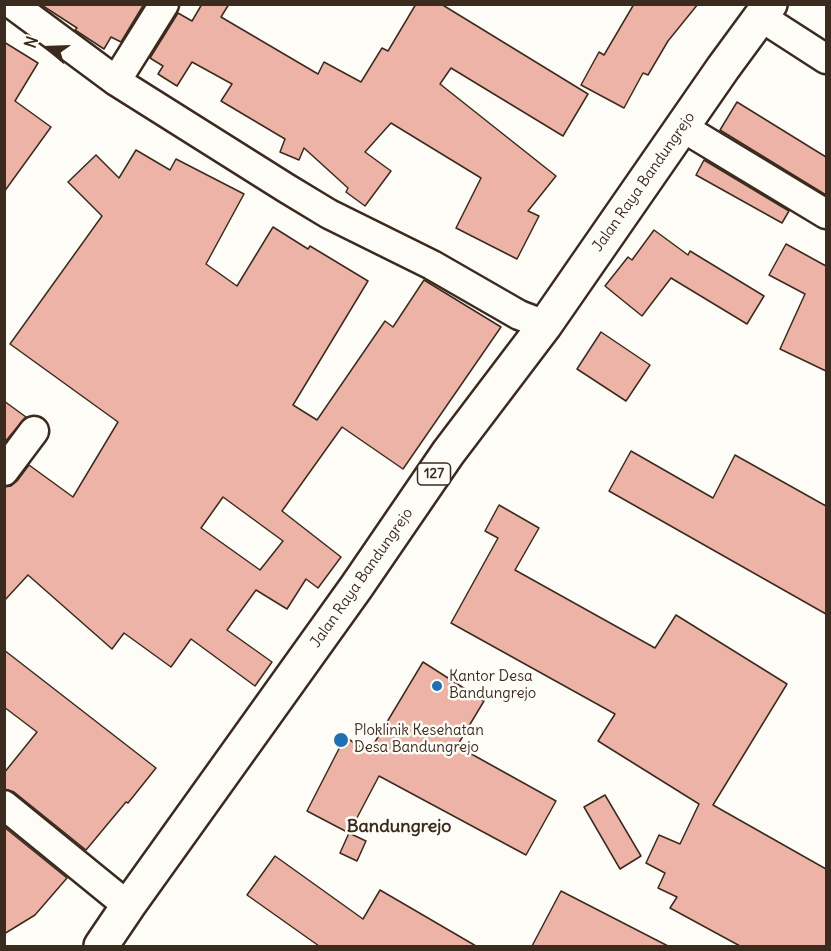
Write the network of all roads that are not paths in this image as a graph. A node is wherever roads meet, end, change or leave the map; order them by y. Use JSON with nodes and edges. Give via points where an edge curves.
{"nodes":[{"id":1,"x":12,"y":4,"type":"edge"},
{"id":2,"x":164,"y":4,"type":"edge"},
{"id":3,"x":765,"y":11,"type":"edge"},
{"id":4,"x":826,"y":59,"type":"edge"},
{"id":5,"x":116,"y":81,"type":"junction"},
{"id":6,"x":682,"y":127,"type":"junction"},
{"id":7,"x":826,"y":214,"type":"edge"},
{"id":8,"x":545,"y":325,"type":"junction"},
{"id":9,"x":34,"y":431,"type":"dead end"},
{"id":10,"x":4,"y":471,"type":"edge"},
{"id":11,"x":4,"y":805,"type":"edge"},
{"id":12,"x":128,"y":906,"type":"junction"},
{"id":13,"x":101,"y":946,"type":"edge"}],
"edges":[{"from":1,"to":5,"type":"street"},
{"from":2,"to":5,"type":"street"},
{"from":3,"to":4,"type":"street"},
{"from":3,"to":6,"type":"main road","name":"Jalan Raya Bandungrejo","number":"127"},
{"from":5,"to":8,"type":"street","via":[[329,214]]},
{"from":6,"to":7,"type":"street"},
{"from":6,"to":8,"type":"main road","name":"Jalan Raya Bandungrejo","number":"127"},
{"from":8,"to":12,"type":"main road","name":"Jalan Raya Bandungrejo","number":"127","via":[[448,453]]},
{"from":9,"to":10,"type":"street"},
{"from":11,"to":12,"type":"street"},
{"from":12,"to":13,"type":"main road","name":"Jalan Raya Bandungrejo","number":"127"}]}
